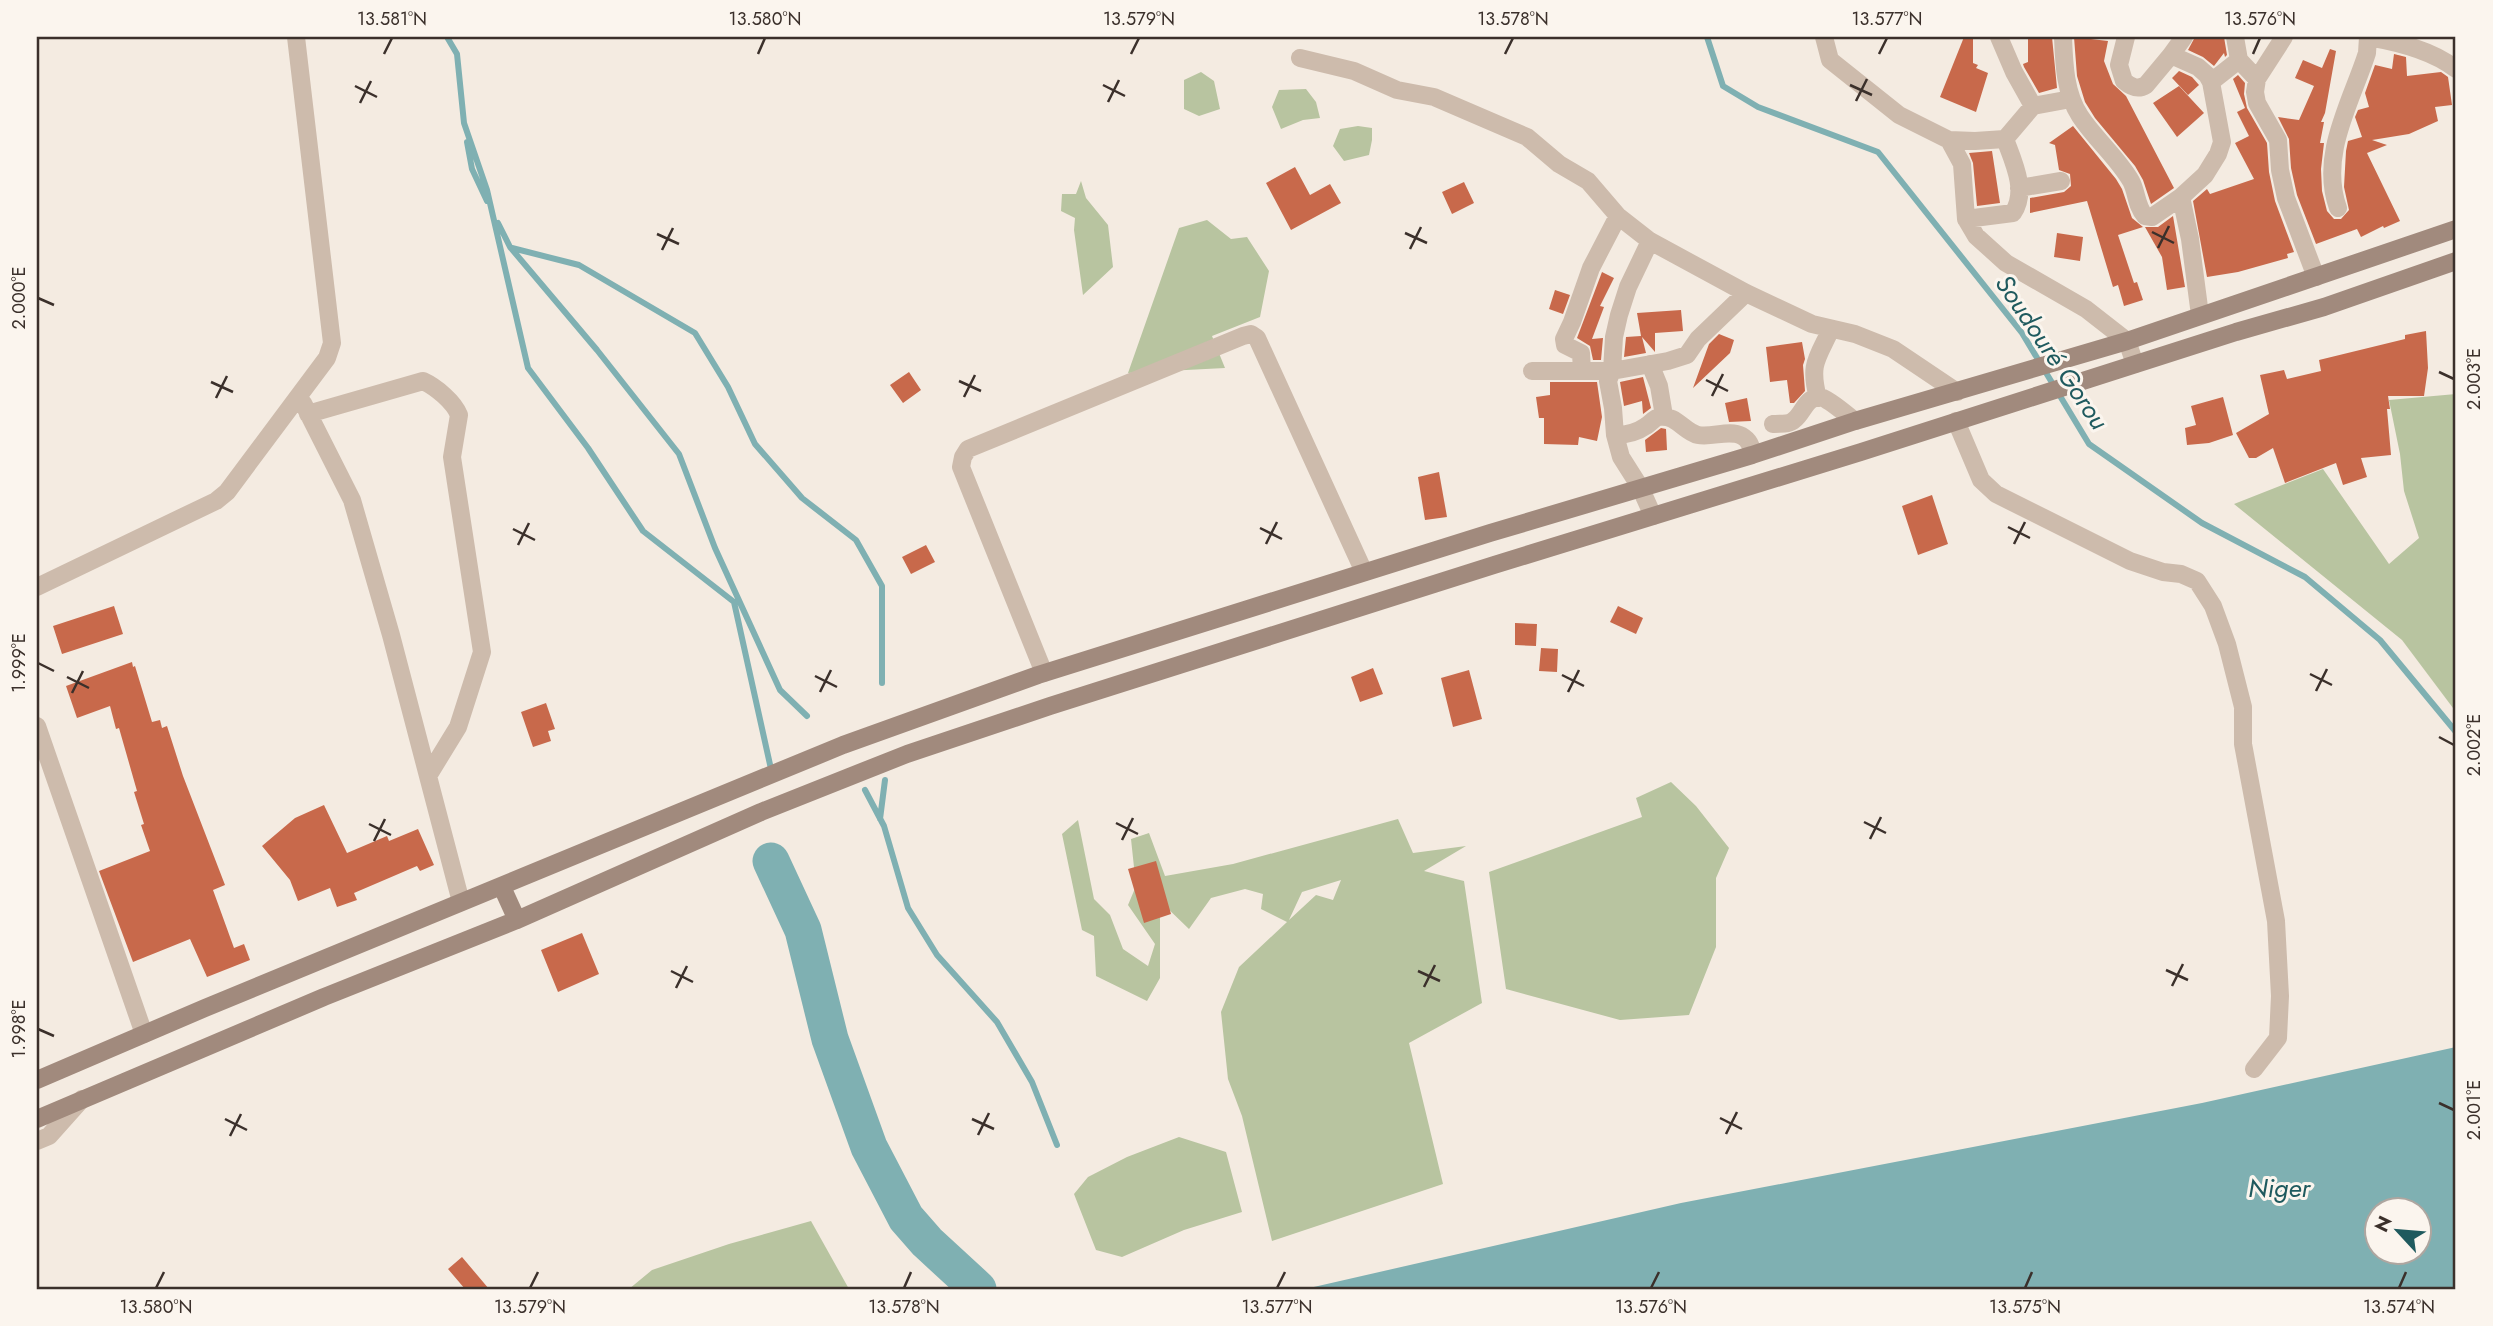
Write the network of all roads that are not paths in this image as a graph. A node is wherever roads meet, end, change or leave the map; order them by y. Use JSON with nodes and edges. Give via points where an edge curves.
{"nodes":[{"id":1,"x":296,"y":37,"type":"edge"},
{"id":2,"x":1824,"y":37,"type":"edge"},
{"id":3,"x":1999,"y":37,"type":"edge"},
{"id":4,"x":2063,"y":37,"type":"edge"},
{"id":5,"x":2126,"y":37,"type":"edge"},
{"id":6,"x":2184,"y":37,"type":"edge"},
{"id":7,"x":2235,"y":37,"type":"edge"},
{"id":8,"x":2284,"y":37,"type":"edge"},
{"id":9,"x":2368,"y":37,"type":"edge"},
{"id":10,"x":2171,"y":55,"type":"junction"},
{"id":11,"x":1300,"y":58,"type":"dead end"},
{"id":12,"x":2239,"y":60,"type":"junction"},
{"id":13,"x":2456,"y":69,"type":"edge"},
{"id":14,"x":2257,"y":79,"type":"junction"},
{"id":15,"x":2211,"y":82,"type":"junction"},
{"id":16,"x":2071,"y":99,"type":"junction"},
{"id":17,"x":2033,"y":106,"type":"junction"},
{"id":18,"x":2005,"y":139,"type":"junction"},
{"id":19,"x":1949,"y":140,"type":"junction"},
{"id":20,"x":2061,"y":181,"type":"dead end"},
{"id":21,"x":2019,"y":188,"type":"junction"},
{"id":22,"x":2181,"y":198,"type":"junction"},
{"id":23,"x":2338,"y":208,"type":"dead end"},
{"id":24,"x":1618,"y":216,"type":"junction"},
{"id":25,"x":1966,"y":219,"type":"junction"},
{"id":26,"x":2456,"y":229,"type":"edge"},
{"id":27,"x":1650,"y":241,"type":"junction"},
{"id":28,"x":2455,"y":267,"type":"edge"},
{"id":29,"x":2316,"y":277,"type":"junction"},
{"id":30,"x":1746,"y":293,"type":"junction"},
{"id":31,"x":2200,"y":315,"type":"junction"},
{"id":32,"x":1831,"y":329,"type":"junction"},
{"id":33,"x":2127,"y":341,"type":"junction"},
{"id":34,"x":1650,"y":364,"type":"junction"},
{"id":35,"x":2135,"y":364,"type":"junction"},
{"id":36,"x":1532,"y":371,"type":"dead end"},
{"id":37,"x":1581,"y":371,"type":"junction"},
{"id":38,"x":1612,"y":371,"type":"junction"},
{"id":39,"x":1961,"y":391,"type":"junction"},
{"id":40,"x":299,"y":395,"type":"junction"},
{"id":41,"x":1818,"y":398,"type":"junction"},
{"id":42,"x":308,"y":414,"type":"junction"},
{"id":43,"x":1664,"y":416,"type":"junction"},
{"id":44,"x":1855,"y":421,"type":"junction"},
{"id":45,"x":1956,"y":421,"type":"junction"},
{"id":46,"x":1773,"y":424,"type":"dead end"},
{"id":47,"x":1615,"y":435,"type":"junction"},
{"id":48,"x":1752,"y":455,"type":"junction"},
{"id":49,"x":1640,"y":487,"type":"junction"},
{"id":50,"x":1653,"y":516,"type":"junction"},
{"id":51,"x":1364,"y":572,"type":"junction"},
{"id":52,"x":37,"y":587,"type":"edge"},
{"id":53,"x":1213,"y":620,"type":"junction"},
{"id":54,"x":1222,"y":652,"type":"junction"},
{"id":55,"x":1041,"y":674,"type":"junction"},
{"id":56,"x":1050,"y":706,"type":"junction"},
{"id":57,"x":37,"y":726,"type":"edge"},
{"id":58,"x":428,"y":776,"type":"junction"},
{"id":59,"x":502,"y":887,"type":"junction"},
{"id":60,"x":461,"y":902,"type":"junction"},
{"id":61,"x":517,"y":920,"type":"junction"},
{"id":62,"x":144,"y":1034,"type":"junction"},
{"id":63,"x":2254,"y":1069,"type":"dead end"},
{"id":64,"x":37,"y":1080,"type":"edge"},
{"id":65,"x":82,"y":1099,"type":"junction"},
{"id":66,"x":37,"y":1119,"type":"edge"},
{"id":67,"x":37,"y":1141,"type":"edge"}],
"edges":[{"from":1,"to":40,"type":"street","via":[[332,343],[327,358]]},
{"from":2,"to":19,"type":"street","via":[[1830,60],[1899,115]]},
{"from":3,"to":17,"type":"street"},
{"from":4,"to":16,"type":"street"},
{"from":5,"to":10,"type":"street","via":[[2119,70],[2134,88],[2146,85]]},
{"from":6,"to":10,"type":"street"},
{"from":7,"to":12,"type":"street"},
{"from":8,"to":14,"type":"street"},
{"from":9,"to":13,"type":"street","via":[[2417,49]]},
{"from":9,"to":23,"type":"street","via":[[2334,148],[2332,191]]},
{"from":10,"to":15,"type":"street","via":[[2198,67]]},
{"from":11,"to":24,"type":"street","via":[[1354,71],[1397,90],[1434,97],[1527,137],[1588,181]]},
{"from":12,"to":14,"type":"street"},
{"from":12,"to":15,"type":"street"},
{"from":14,"to":29,"type":"street","via":[[2258,103],[2278,140],[2286,198]]},
{"from":15,"to":22,"type":"street","via":[[2222,142],[2204,175]]},
{"from":16,"to":17,"type":"street"},
{"from":16,"to":22,"type":"street","via":[[2132,183],[2145,216],[2152,217]]},
{"from":17,"to":18,"type":"street"},
{"from":18,"to":19,"type":"street"},
{"from":18,"to":21,"type":"street","via":[[2019,175]]},
{"from":19,"to":25,"type":"street","via":[[1962,164]]},
{"from":20,"to":21,"type":"street"},
{"from":21,"to":25,"type":"street","via":[[2013,213]]},
{"from":22,"to":31,"type":"street"},
{"from":24,"to":27,"type":"street"},
{"from":24,"to":37,"type":"street","via":[[1591,268],[1564,339],[1565,345],[1581,352]]},
{"from":25,"to":33,"type":"street","via":[[1976,236],[2006,263],[2086,309]]},
{"from":26,"to":29,"type":"main road"},
{"from":27,"to":30,"type":"street"},
{"from":27,"to":38,"type":"street","via":[[1619,315]]},
{"from":28,"to":35,"type":"main road"},
{"from":29,"to":31,"type":"main road"},
{"from":30,"to":32,"type":"street"},
{"from":30,"to":34,"type":"street","via":[[1687,355]]},
{"from":31,"to":33,"type":"main road"},
{"from":32,"to":39,"type":"street","via":[[1893,349]]},
{"from":32,"to":41,"type":"street","via":[[1812,377]]},
{"from":33,"to":35,"type":"street"},
{"from":33,"to":39,"type":"main road"},
{"from":34,"to":38,"type":"street"},
{"from":34,"to":43,"type":"street"},
{"from":35,"to":45,"type":"main road"},
{"from":36,"to":37,"type":"street"},
{"from":37,"to":38,"type":"street"},
{"from":38,"to":47,"type":"street","via":[[1608,381]]},
{"from":39,"to":44,"type":"main road"},
{"from":40,"to":42,"type":"street"},
{"from":40,"to":52,"type":"street","via":[[228,492],[216,501]]},
{"from":41,"to":44,"type":"street"},
{"from":41,"to":46,"type":"street","via":[[1805,404],[1791,423]]},
{"from":42,"to":58,"type":"street","via":[[352,500]]},
{"from":42,"to":58,"type":"street","via":[[422,382],[457,408],[452,457],[482,652],[458,727]]},
{"from":43,"to":47,"type":"street","via":[[1636,432]]},
{"from":43,"to":48,"type":"street","via":[[1698,435],[1742,436]]},
{"from":44,"to":48,"type":"main road"},
{"from":45,"to":50,"type":"main road"},
{"from":45,"to":63,"type":"street","via":[[1981,480],[1996,494],[2130,561],[2197,581],[2213,606],[2243,708],[2248,777],[2276,921],[2278,1038]]},
{"from":47,"to":49,"type":"street","via":[[1621,457]]},
{"from":48,"to":49,"type":"main road"},
{"from":49,"to":50,"type":"street"},
{"from":49,"to":51,"type":"main road"},
{"from":50,"to":54,"type":"main road"},
{"from":51,"to":53,"type":"main road"},
{"from":51,"to":55,"type":"street","via":[[1257,338],[1243,336],[968,449],[962,457],[961,467]]},
{"from":53,"to":54,"type":"main road"},
{"from":53,"to":55,"type":"main road"},
{"from":54,"to":56,"type":"main road"},
{"from":55,"to":56,"type":"main road"},
{"from":55,"to":59,"type":"main road","via":[[843,746]]},
{"from":56,"to":61,"type":"main road","via":[[907,754],[761,812]]},
{"from":57,"to":62,"type":"street"},
{"from":58,"to":60,"type":"street"},
{"from":59,"to":60,"type":"main road"},
{"from":59,"to":61,"type":"main road"},
{"from":60,"to":62,"type":"main road"},
{"from":61,"to":65,"type":"main road"},
{"from":62,"to":64,"type":"main road"},
{"from":65,"to":66,"type":"main road"},
{"from":65,"to":67,"type":"street","via":[[49,1136]]}]}
